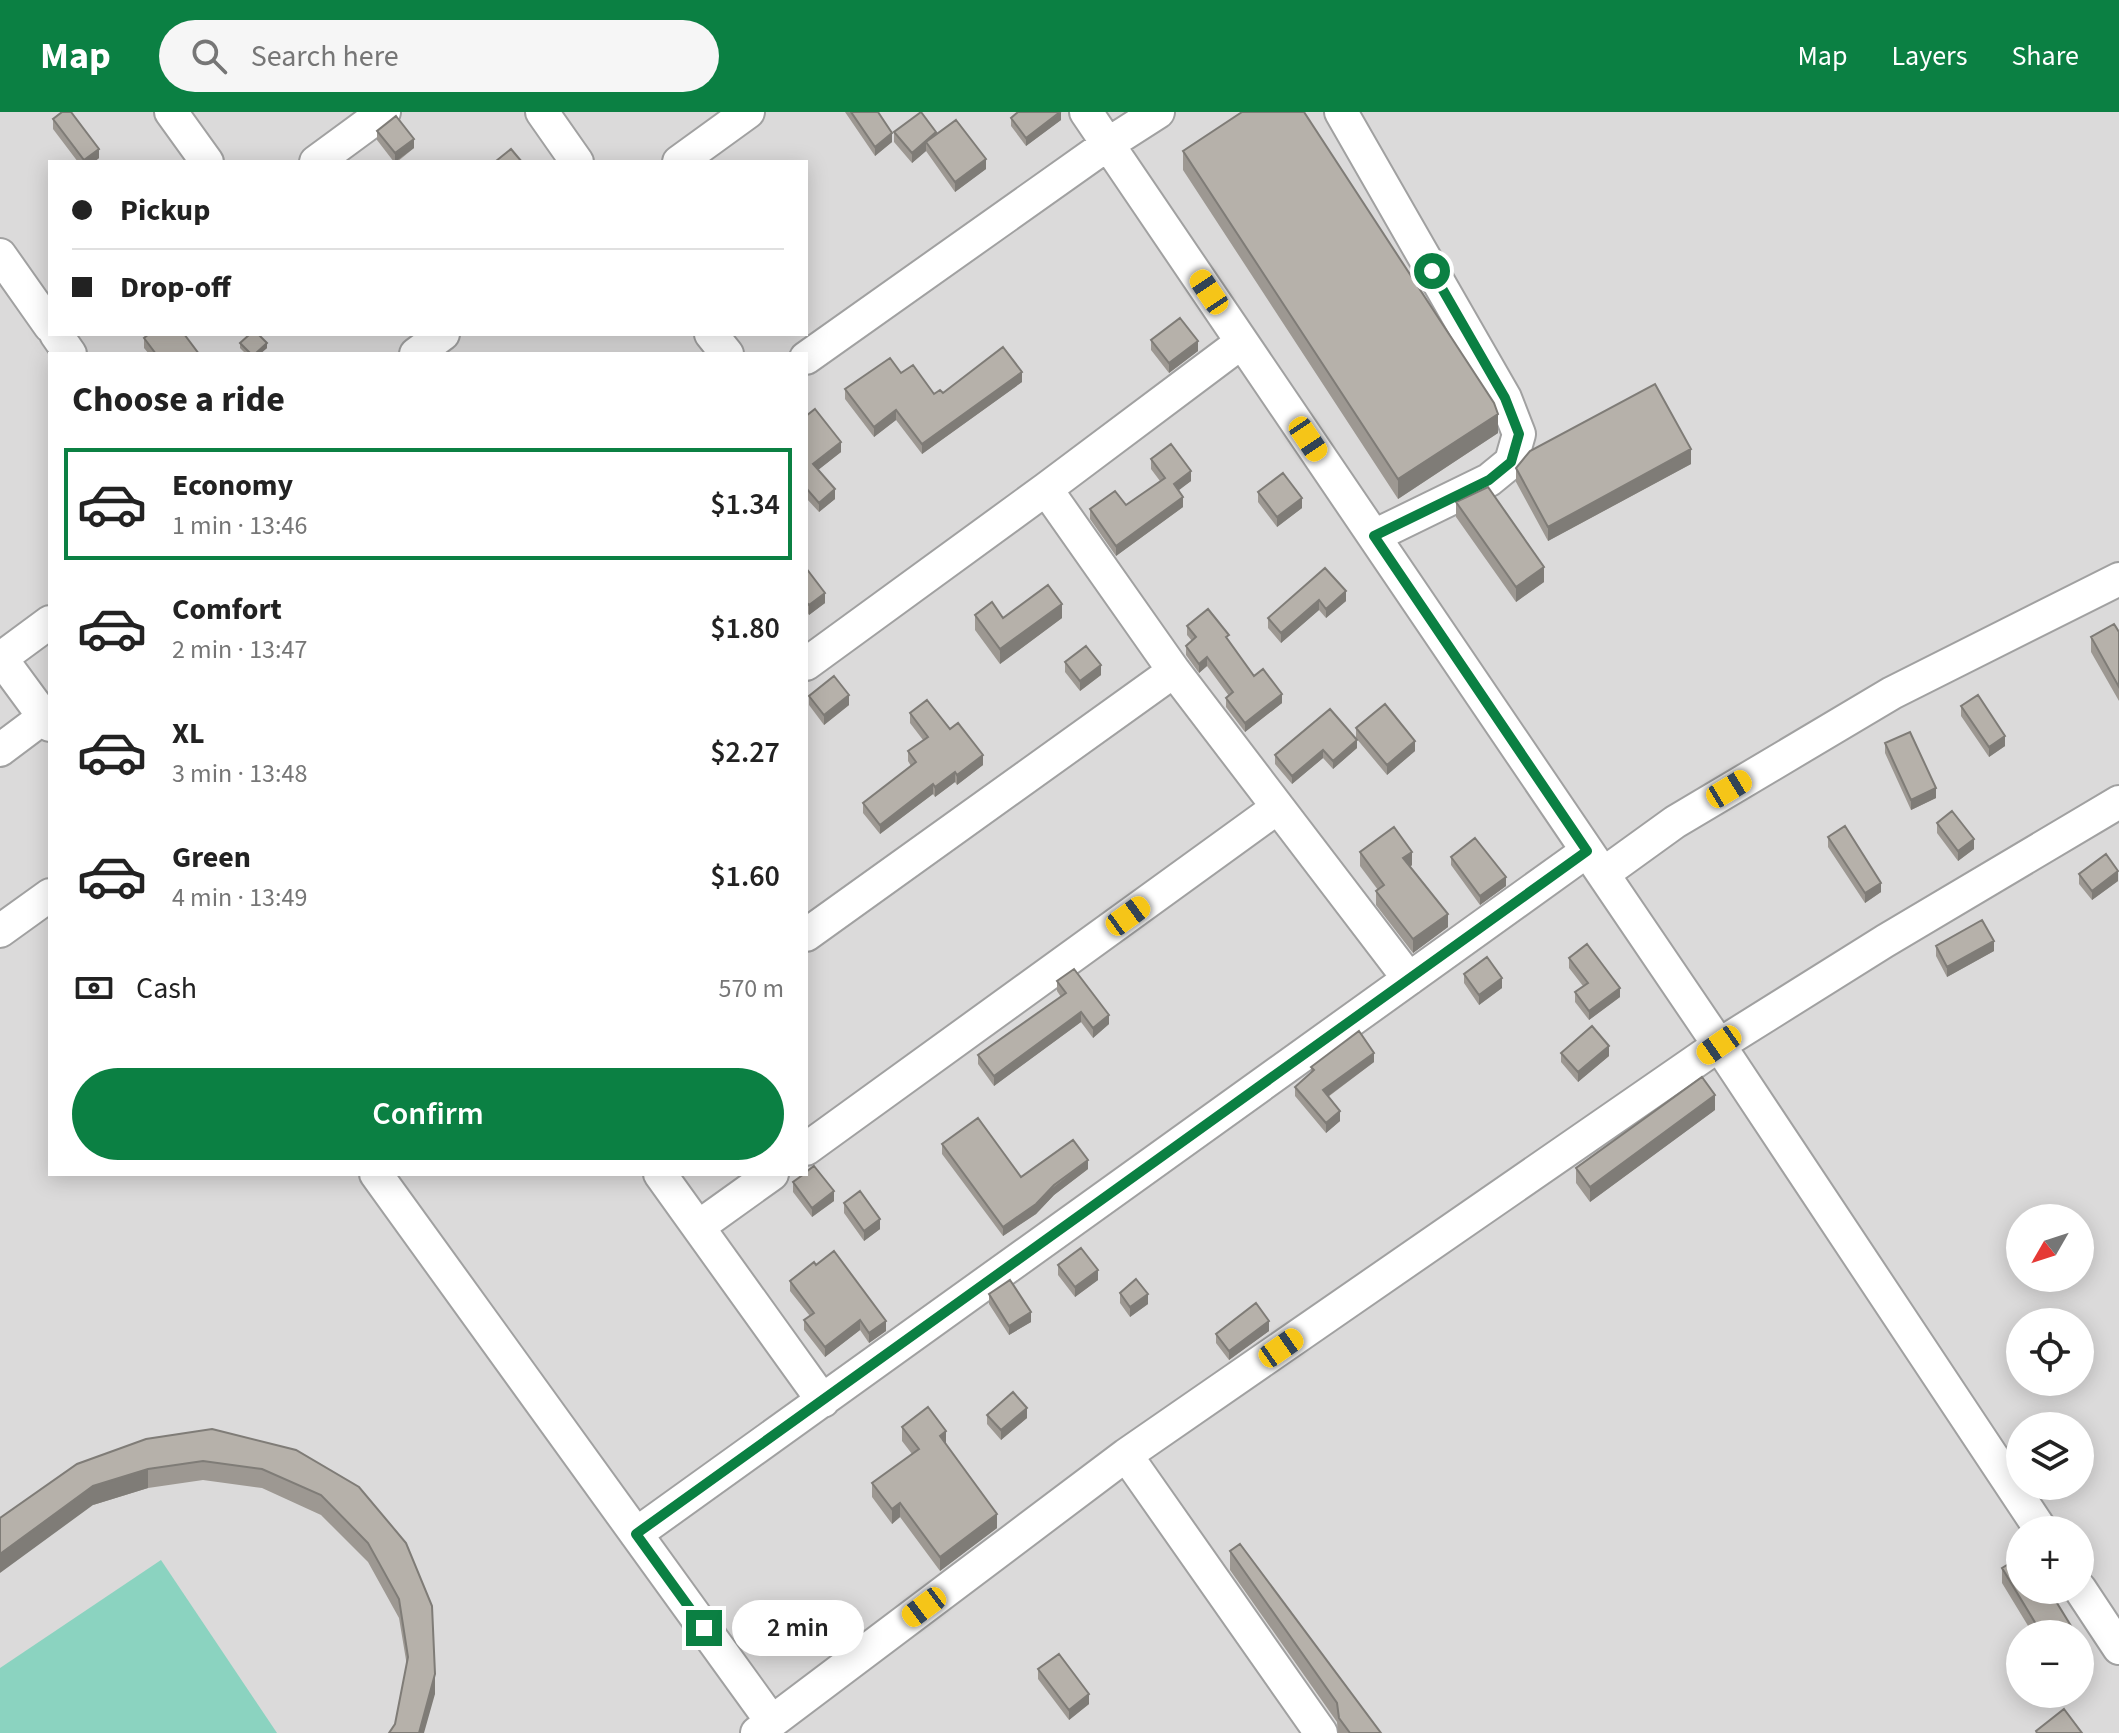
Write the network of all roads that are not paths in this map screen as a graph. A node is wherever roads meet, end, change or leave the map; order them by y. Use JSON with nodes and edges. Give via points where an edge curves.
{"nodes":[{"id":1,"x":171,"y":112,"type":"edge"},
{"id":2,"x":384,"y":112,"type":"edge"},
{"id":3,"x":542,"y":112,"type":"edge"},
{"id":4,"x":748,"y":112,"type":"edge"},
{"id":5,"x":1086,"y":112,"type":"edge"},
{"id":6,"x":1158,"y":112,"type":"edge"},
{"id":7,"x":1341,"y":112,"type":"edge"},
{"id":8,"x":1108,"y":144,"type":"junction"},
{"id":9,"x":206,"y":160,"type":"edge"},
{"id":10,"x":319,"y":160,"type":"edge"},
{"id":11,"x":576,"y":160,"type":"edge"},
{"id":12,"x":682,"y":160,"type":"edge"},
{"id":13,"x":0,"y":255,"type":"edge"},
{"id":14,"x":48,"y":318,"type":"edge"},
{"id":15,"x":440,"y":336,"type":"edge"},
{"id":16,"x":713,"y":336,"type":"edge"},
{"id":17,"x":1242,"y":342,"type":"junction"},
{"id":18,"x":419,"y":352,"type":"edge"},
{"id":19,"x":725,"y":352,"type":"edge"},
{"id":20,"x":808,"y":357,"type":"edge"},
{"id":21,"x":1046,"y":489,"type":"junction"},
{"id":22,"x":1374,"y":536,"type":"junction"},
{"id":23,"x":2119,"y":579,"type":"edge"},
{"id":24,"x":48,"y":623,"type":"edge"},
{"id":25,"x":0,"y":658,"type":"edge"},
{"id":26,"x":808,"y":663,"type":"edge"},
{"id":27,"x":1174,"y":671,"type":"junction"},
{"id":28,"x":47,"y":721,"type":"edge"},
{"id":29,"x":0,"y":750,"type":"edge"},
{"id":30,"x":2119,"y":802,"type":"edge"},
{"id":31,"x":1277,"y":808,"type":"junction"},
{"id":32,"x":1595,"y":862,"type":"junction"},
{"id":33,"x":48,"y":896,"type":"edge"},
{"id":34,"x":0,"y":931,"type":"edge"},
{"id":35,"x":808,"y":934,"type":"edge"},
{"id":36,"x":1409,"y":979,"type":"junction"},
{"id":37,"x":1719,"y":1045,"type":"junction"},
{"id":38,"x":808,"y":1148,"type":"edge"},
{"id":39,"x":377,"y":1176,"type":"edge"},
{"id":40,"x":661,"y":1176,"type":"edge"},
{"id":41,"x":769,"y":1176,"type":"edge"},
{"id":42,"x":698,"y":1227,"type":"junction"},
{"id":43,"x":823,"y":1401,"type":"junction"},
{"id":44,"x":1126,"y":1455,"type":"junction"},
{"id":45,"x":2032,"y":1516,"type":"edge"},
{"id":46,"x":636,"y":1534,"type":"junction"},
{"id":47,"x":2090,"y":1604,"type":"edge"},
{"id":48,"x":2119,"y":1648,"type":"edge"},
{"id":49,"x":764,"y":1728,"type":"edge"},
{"id":50,"x":1321,"y":1733,"type":"edge"}],
"edges":[{"from":1,"to":9,"type":"street"},
{"from":2,"to":10,"type":"street"},
{"from":3,"to":11,"type":"street"},
{"from":4,"to":12,"type":"street"},
{"from":5,"to":8,"type":"street"},
{"from":6,"to":8,"type":"street"},
{"from":7,"to":22,"type":"street","via":[[1505,398],[1519,434],[1511,462],[1489,480]]},
{"from":8,"to":17,"type":"street"},
{"from":8,"to":20,"type":"street"},
{"from":13,"to":14,"type":"street"},
{"from":15,"to":18,"type":"street"},
{"from":16,"to":19,"type":"street"},
{"from":17,"to":21,"type":"street"},
{"from":17,"to":22,"type":"street"},
{"from":21,"to":26,"type":"street"},
{"from":21,"to":27,"type":"street"},
{"from":22,"to":32,"type":"street"},
{"from":23,"to":32,"type":"street","via":[[1892,693],[1675,822]]},
{"from":24,"to":25,"type":"street"},
{"from":25,"to":28,"type":"street"},
{"from":27,"to":31,"type":"street"},
{"from":27,"to":35,"type":"street"},
{"from":28,"to":29,"type":"street"},
{"from":30,"to":37,"type":"street"},
{"from":31,"to":36,"type":"street"},
{"from":31,"to":38,"type":"street"},
{"from":32,"to":36,"type":"street"},
{"from":32,"to":37,"type":"street"},
{"from":33,"to":34,"type":"street"},
{"from":36,"to":43,"type":"street"},
{"from":37,"to":44,"type":"street"},
{"from":37,"to":45,"type":"street"},
{"from":39,"to":46,"type":"street"},
{"from":40,"to":42,"type":"street"},
{"from":41,"to":42,"type":"street"},
{"from":42,"to":43,"type":"street"},
{"from":43,"to":46,"type":"street"},
{"from":44,"to":49,"type":"street"},
{"from":44,"to":50,"type":"street"},
{"from":46,"to":49,"type":"street"},
{"from":47,"to":48,"type":"street"}]}
